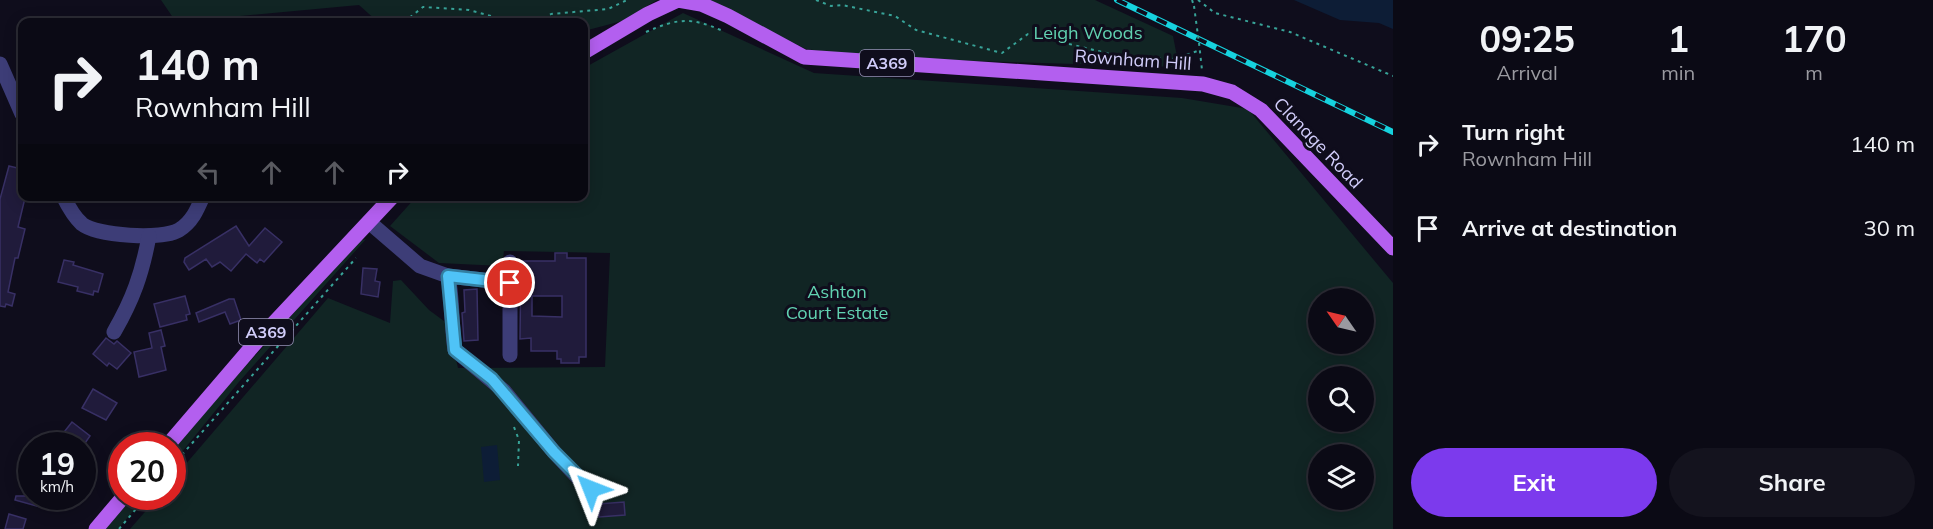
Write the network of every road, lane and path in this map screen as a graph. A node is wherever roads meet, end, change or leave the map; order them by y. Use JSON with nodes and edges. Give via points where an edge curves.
{"nodes":[{"id":1,"x":627,"y":0,"type":"edge"},
{"id":2,"x":816,"y":0,"type":"edge"},
{"id":3,"x":1192,"y":0,"type":"edge"},
{"id":4,"x":1198,"y":0,"type":"edge"},
{"id":5,"x":409,"y":18,"type":"edge"},
{"id":6,"x":498,"y":18,"type":"edge"},
{"id":7,"x":544,"y":18,"type":"edge"},
{"id":8,"x":588,"y":47,"type":"edge"},
{"id":9,"x":1200,"y":50,"type":"junction"},
{"id":10,"x":0,"y":64,"type":"edge"},
{"id":11,"x":1393,"y":76,"type":"edge"},
{"id":12,"x":1203,"y":84,"type":"junction"},
{"id":13,"x":18,"y":105,"type":"edge"},
{"id":14,"x":66,"y":201,"type":"edge"},
{"id":15,"x":201,"y":201,"type":"edge"},
{"id":16,"x":388,"y":201,"type":"edge"},
{"id":17,"x":369,"y":222,"type":"junction"},
{"id":18,"x":149,"y":236,"type":"junction"},
{"id":19,"x":1393,"y":248,"type":"edge"},
{"id":20,"x":357,"y":257,"type":"dead end"},
{"id":21,"x":510,"y":262,"type":"dead end"},
{"id":22,"x":448,"y":276,"type":"junction"},
{"id":23,"x":510,"y":283,"type":"junction"},
{"id":24,"x":114,"y":332,"type":"dead end"},
{"id":25,"x":510,"y":355,"type":"dead end"},
{"id":26,"x":512,"y":401,"type":"junction"},
{"id":27,"x":179,"y":432,"type":"edge"},
{"id":28,"x":186,"y":450,"type":"edge"},
{"id":29,"x":518,"y":466,"type":"dead end"},
{"id":30,"x":593,"y":494,"type":"dead end"},
{"id":31,"x":112,"y":510,"type":"edge"},
{"id":32,"x":135,"y":510,"type":"edge"},
{"id":33,"x":96,"y":529,"type":"edge"},
{"id":34,"x":119,"y":529,"type":"edge"}],
"edges":[{"from":1,"to":7,"type":"path","via":[[608,9]]},
{"from":2,"to":9,"type":"path","via":[[895,16],[916,30],[1002,53],[1028,34],[1119,56],[1175,59]]},
{"from":3,"to":9,"type":"path","bridge":true},
{"from":4,"to":11,"type":"path","via":[[1215,13],[1290,32]]},
{"from":5,"to":6,"type":"path","via":[[423,7],[444,7]]},
{"from":8,"to":12,"type":"main road","name":"Rownham Hill","number":"A369","via":[[678,0],[701,4],[728,16],[804,57]]},
{"from":9,"to":12,"type":"path"},
{"from":10,"to":13,"type":"street"},
{"from":12,"to":19,"type":"main road","name":"Clanage Road","number":"A369","via":[[1232,92],[1261,110]]},
{"from":14,"to":18,"type":"street","via":[[86,226]]},
{"from":15,"to":18,"type":"street","via":[[194,217],[181,229]]},
{"from":16,"to":17,"type":"main road","number":"A369"},
{"from":17,"to":22,"type":"street","via":[[420,266]]},
{"from":17,"to":27,"type":"main road","number":"A369","via":[[257,341]]},
{"from":18,"to":24,"type":"street","via":[[141,277]]},
{"from":20,"to":28,"type":"path"},
{"from":21,"to":23,"type":"street"},
{"from":22,"to":23,"type":"street"},
{"from":22,"to":26,"type":"street","via":[[455,350],[492,379]]},
{"from":23,"to":25,"type":"street"},
{"from":26,"to":29,"type":"path","via":[[512,420],[519,440]]},
{"from":26,"to":30,"type":"street"},
{"from":31,"to":33,"type":"main road"},
{"from":32,"to":34,"type":"path"}]}
